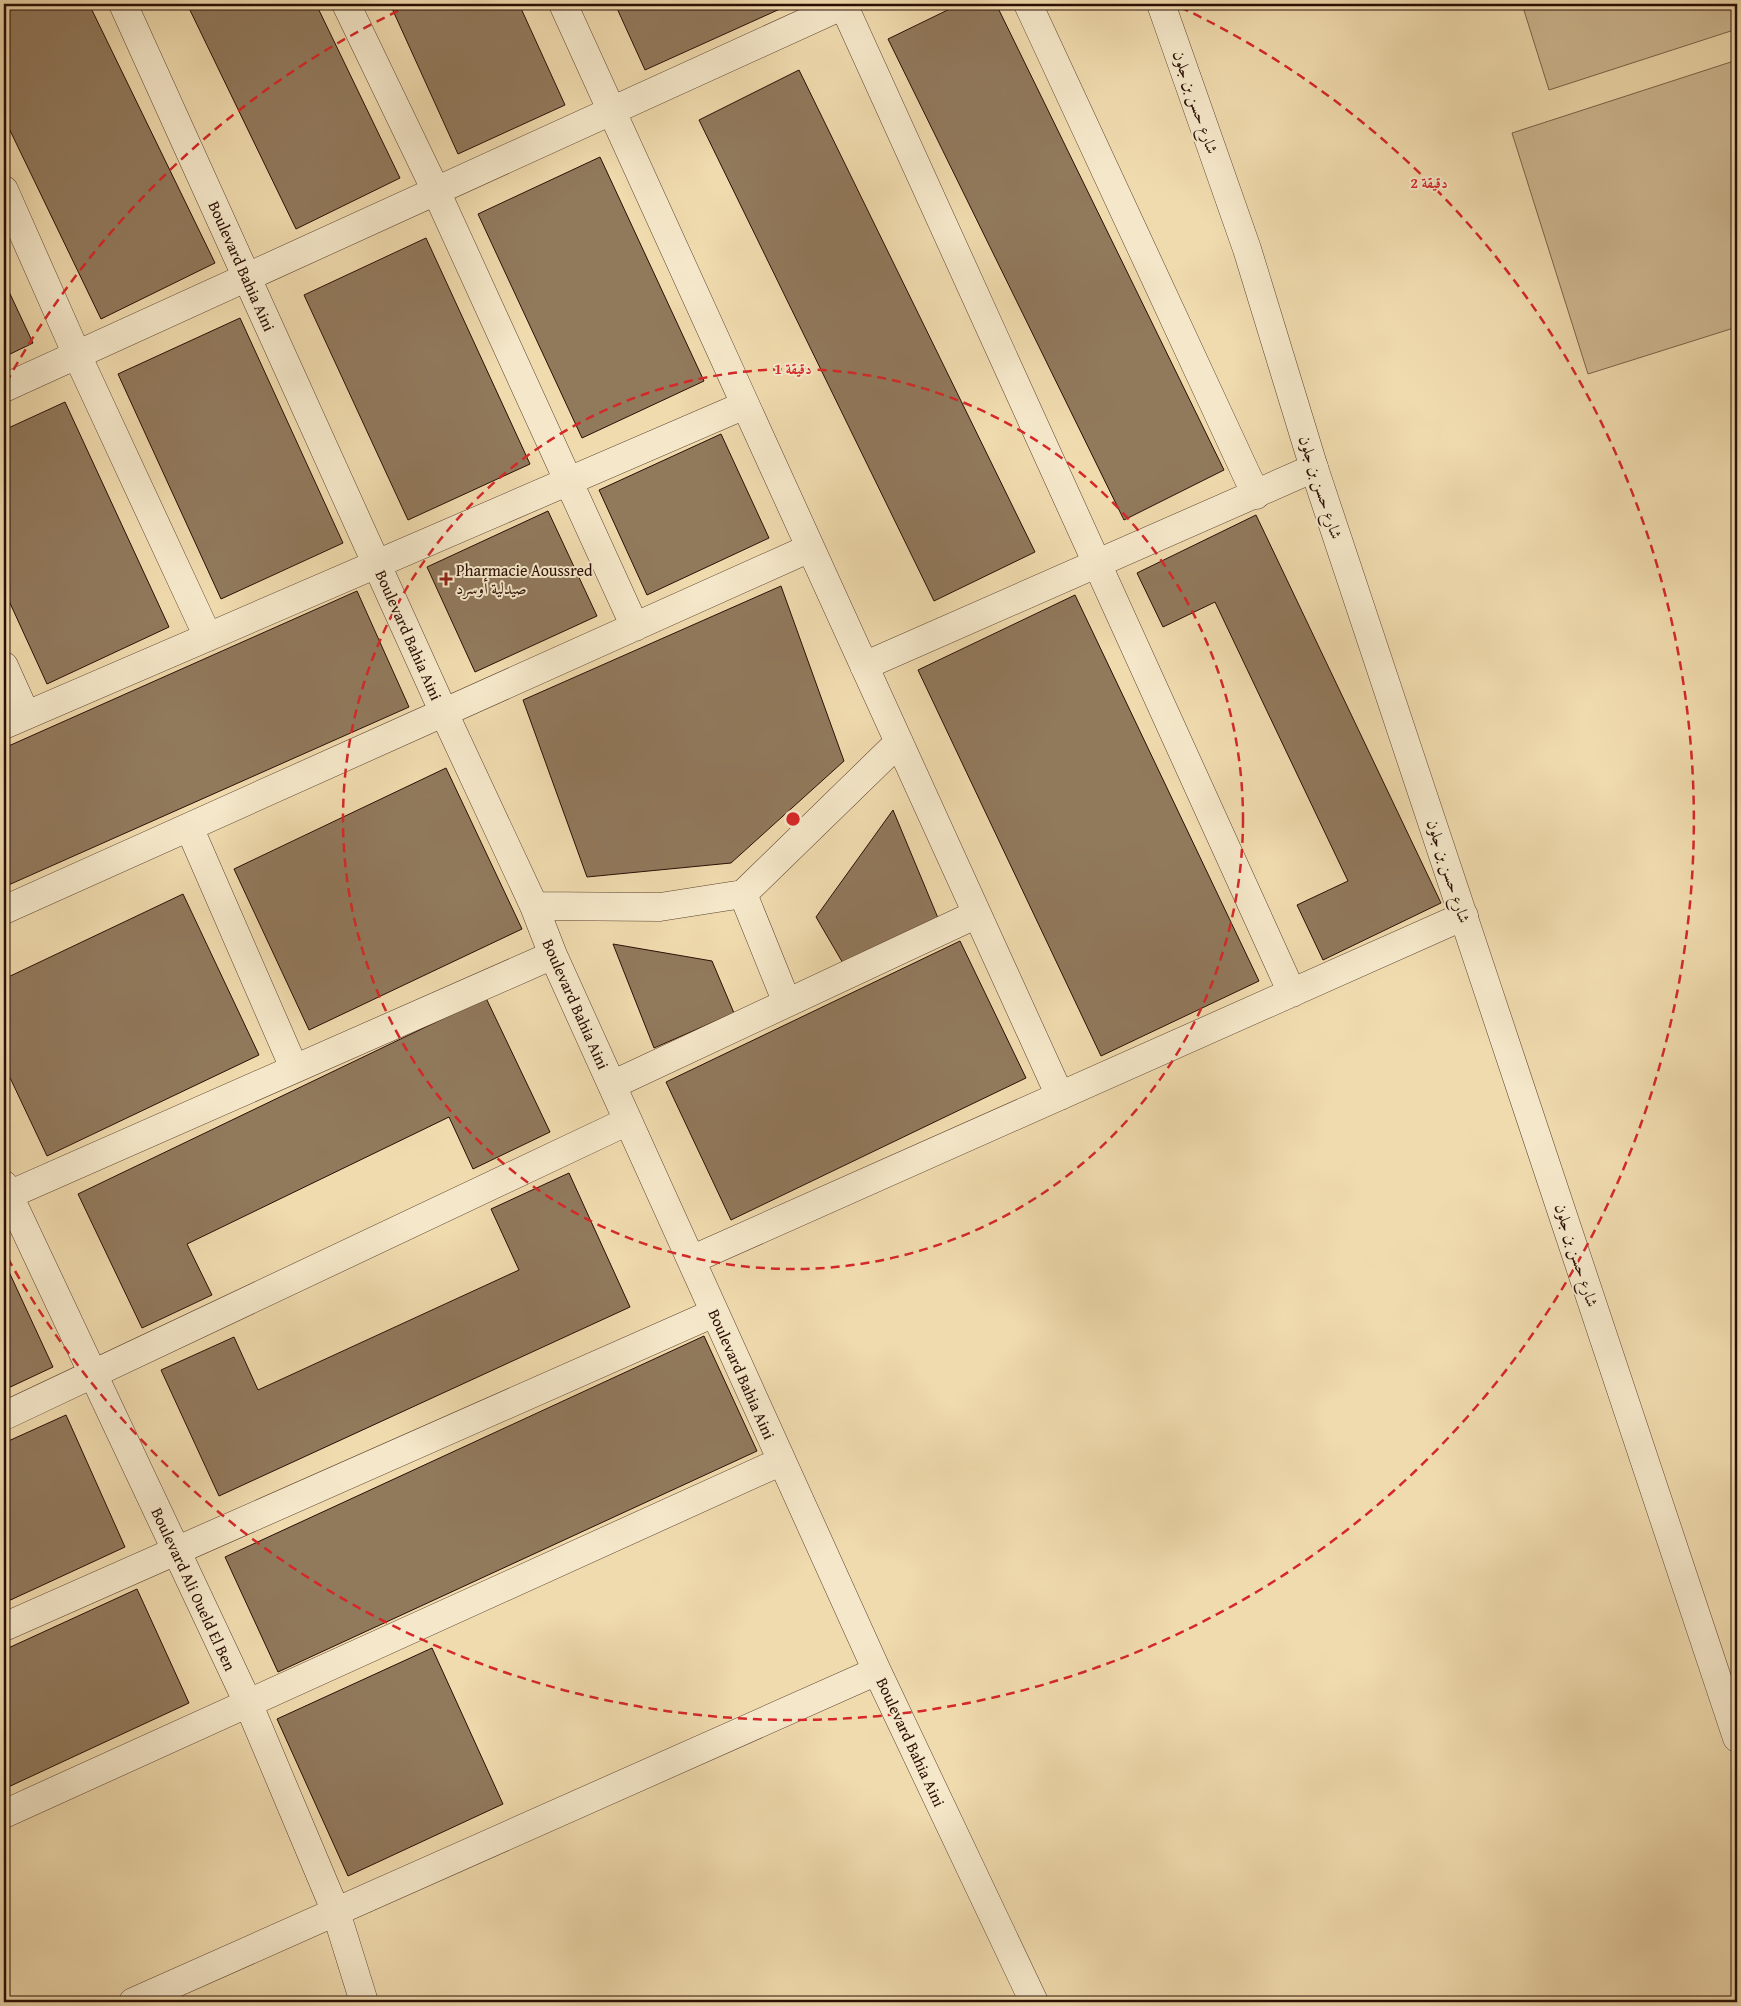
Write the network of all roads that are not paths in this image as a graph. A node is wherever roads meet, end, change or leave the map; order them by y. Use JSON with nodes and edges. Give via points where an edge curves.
{"nodes":[{"id":1,"x":123,"y":4,"type":"edge"},
{"id":2,"x":346,"y":4,"type":"edge"},
{"id":3,"x":563,"y":4,"type":"edge"},
{"id":4,"x":844,"y":4,"type":"edge"},
{"id":5,"x":1028,"y":4,"type":"edge"},
{"id":6,"x":1161,"y":4,"type":"edge"},
{"id":7,"x":611,"y":111,"type":"junction"},
{"id":8,"x":4,"y":190,"type":"edge"},
{"id":9,"x":436,"y":191,"type":"junction"},
{"id":10,"x":247,"y":277,"type":"junction"},
{"id":11,"x":77,"y":355,"type":"junction"},
{"id":12,"x":4,"y":388,"type":"edge"},
{"id":13,"x":745,"y":405,"type":"junction"},
{"id":14,"x":1314,"y":468,"type":"junction"},
{"id":15,"x":568,"y":481,"type":"junction"},
{"id":16,"x":1256,"y":494,"type":"junction"},
{"id":17,"x":810,"y":548,"type":"junction"},
{"id":18,"x":377,"y":564,"type":"junction"},
{"id":19,"x":1097,"y":564,"type":"junction"},
{"id":20,"x":635,"y":627,"type":"junction"},
{"id":21,"x":208,"y":637,"type":"junction"},
{"id":22,"x":4,"y":666,"type":"edge"},
{"id":23,"x":864,"y":666,"type":"junction"},
{"id":24,"x":444,"y":713,"type":"junction"},
{"id":25,"x":15,"y":720,"type":"edge"},
{"id":26,"x":899,"y":742,"type":"junction"},
{"id":27,"x":188,"y":827,"type":"junction"},
{"id":28,"x":743,"y":894,"type":"junction"},
{"id":29,"x":534,"y":906,"type":"junction"},
{"id":30,"x":4,"y":910,"type":"edge"},
{"id":31,"x":977,"y":914,"type":"junction"},
{"id":32,"x":1464,"y":916,"type":"junction"},
{"id":33,"x":553,"y":954,"type":"junction"},
{"id":34,"x":1292,"y":993,"type":"junction"},
{"id":35,"x":786,"y":1003,"type":"junction"},
{"id":36,"x":294,"y":1068,"type":"junction"},
{"id":37,"x":612,"y":1085,"type":"junction"},
{"id":38,"x":1060,"y":1096,"type":"junction"},
{"id":39,"x":628,"y":1121,"type":"junction"},
{"id":40,"x":5,"y":1192,"type":"edge"},
{"id":41,"x":691,"y":1260,"type":"junction"},
{"id":42,"x":714,"y":1313,"type":"junction"},
{"id":43,"x":93,"y":1374,"type":"junction"},
{"id":44,"x":4,"y":1416,"type":"edge"},
{"id":45,"x":782,"y":1461,"type":"junction"},
{"id":46,"x":176,"y":1551,"type":"junction"},
{"id":47,"x":4,"y":1627,"type":"edge"},
{"id":48,"x":877,"y":1671,"type":"junction"},
{"id":49,"x":248,"y":1703,"type":"junction"},
{"id":50,"x":1737,"y":1738,"type":"edge"},
{"id":51,"x":4,"y":1814,"type":"edge"},
{"id":52,"x":336,"y":1912,"type":"junction"},
{"id":53,"x":133,"y":2002,"type":"edge"},
{"id":54,"x":364,"y":2002,"type":"edge"},
{"id":55,"x":1034,"y":2002,"type":"edge"}],
"edges":[{"from":1,"to":10,"type":"street","name":"Boulevard Bahia Aini"},
{"from":2,"to":9,"type":"street"},
{"from":3,"to":7,"type":"street"},
{"from":4,"to":7,"type":"street"},
{"from":4,"to":19,"type":"street"},
{"from":5,"to":16,"type":"street"},
{"from":6,"to":14,"type":"street","name":"شارع حسن بن جلون","via":[[1247,249]]},
{"from":7,"to":9,"type":"street"},
{"from":7,"to":13,"type":"street"},
{"from":8,"to":11,"type":"street"},
{"from":9,"to":10,"type":"street"},
{"from":9,"to":15,"type":"street"},
{"from":10,"to":11,"type":"street"},
{"from":10,"to":18,"type":"street","name":"Boulevard Bahia Aini"},
{"from":11,"to":12,"type":"street"},
{"from":11,"to":21,"type":"street"},
{"from":13,"to":15,"type":"street"},
{"from":13,"to":17,"type":"street"},
{"from":14,"to":16,"type":"street"},
{"from":14,"to":32,"type":"street","name":"شارع حسن بن جلون"},
{"from":15,"to":18,"type":"street"},
{"from":15,"to":20,"type":"street"},
{"from":16,"to":19,"type":"street"},
{"from":17,"to":20,"type":"street"},
{"from":17,"to":23,"type":"street"},
{"from":18,"to":21,"type":"street"},
{"from":18,"to":24,"type":"street","name":"Boulevard Bahia Aini"},
{"from":19,"to":23,"type":"street"},
{"from":19,"to":34,"type":"street"},
{"from":20,"to":24,"type":"street"},
{"from":21,"to":25,"type":"street"},
{"from":22,"to":25,"type":"street"},
{"from":23,"to":26,"type":"street"},
{"from":24,"to":27,"type":"street"},
{"from":24,"to":29,"type":"street","name":"Boulevard Bahia Aini"},
{"from":26,"to":28,"type":"street"},
{"from":26,"to":31,"type":"street"},
{"from":27,"to":30,"type":"street"},
{"from":27,"to":36,"type":"street"},
{"from":28,"to":29,"type":"street","via":[[660,907]]},
{"from":28,"to":35,"type":"street"},
{"from":29,"to":33,"type":"street","name":"Boulevard Bahia Aini"},
{"from":31,"to":35,"type":"street"},
{"from":31,"to":38,"type":"street"},
{"from":32,"to":34,"type":"street"},
{"from":32,"to":50,"type":"street","name":"شارع حسن بن جلون"},
{"from":33,"to":36,"type":"street"},
{"from":33,"to":37,"type":"street","name":"Boulevard Bahia Aini"},
{"from":34,"to":38,"type":"street"},
{"from":35,"to":37,"type":"street"},
{"from":36,"to":40,"type":"street"},
{"from":37,"to":39,"type":"street","name":"Boulevard Bahia Aini"},
{"from":38,"to":41,"type":"street"},
{"from":39,"to":41,"type":"street","name":"Boulevard Bahia Aini"},
{"from":39,"to":43,"type":"street"},
{"from":40,"to":43,"type":"street","name":"Boulevard Ali Oueld El Ben"},
{"from":41,"to":42,"type":"street","name":"Boulevard Bahia Aini"},
{"from":42,"to":45,"type":"street","name":"Boulevard Bahia Aini"},
{"from":42,"to":46,"type":"street"},
{"from":43,"to":44,"type":"street"},
{"from":43,"to":46,"type":"street","name":"Boulevard Ali Oueld El Ben"},
{"from":45,"to":48,"type":"street","name":"Boulevard Bahia Aini"},
{"from":45,"to":49,"type":"street"},
{"from":46,"to":47,"type":"street"},
{"from":46,"to":49,"type":"street","name":"Boulevard Ali Oueld El Ben"},
{"from":48,"to":52,"type":"street"},
{"from":48,"to":55,"type":"street","name":"Boulevard Bahia Aini"},
{"from":49,"to":51,"type":"street"},
{"from":49,"to":52,"type":"street","name":"Boulevard Ali Oueld El Ben"},
{"from":52,"to":53,"type":"street"},
{"from":52,"to":54,"type":"street","name":"Boulevard Ali Oueld El Ben"}]}
